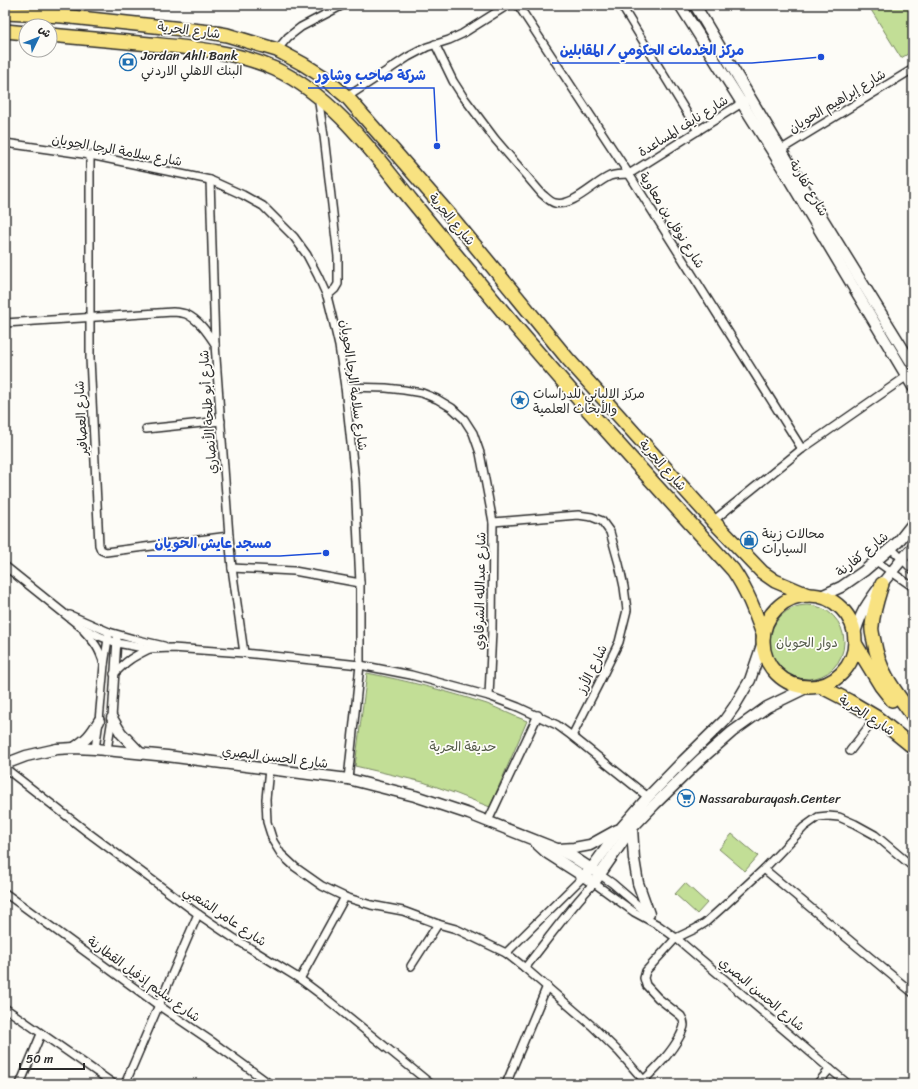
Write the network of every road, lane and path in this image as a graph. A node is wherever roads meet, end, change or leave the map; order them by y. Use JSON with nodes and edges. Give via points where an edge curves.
{"nodes":[{"id":1,"x":342,"y":5,"type":"edge"},
{"id":2,"x":508,"y":5,"type":"edge"},
{"id":3,"x":518,"y":5,"type":"edge"},
{"id":4,"x":621,"y":5,"type":"edge"},
{"id":5,"x":680,"y":5,"type":"edge"},
{"id":6,"x":695,"y":5,"type":"edge"},
{"id":7,"x":5,"y":13,"type":"edge"},
{"id":8,"x":5,"y":32,"type":"edge"},
{"id":9,"x":18,"y":33,"type":"edge"},
{"id":10,"x":58,"y":37,"type":"edge"},
{"id":11,"x":435,"y":44,"type":"junction"},
{"id":12,"x":277,"y":50,"type":"junction"},
{"id":13,"x":913,"y":69,"type":"edge"},
{"id":14,"x":318,"y":97,"type":"junction"},
{"id":15,"x":347,"y":97,"type":"junction"},
{"id":16,"x":746,"y":100,"type":"junction"},
{"id":17,"x":698,"y":131,"type":"junction"},
{"id":18,"x":5,"y":143,"type":"edge"},
{"id":19,"x":777,"y":152,"type":"junction"},
{"id":20,"x":90,"y":155,"type":"junction"},
{"id":21,"x":629,"y":174,"type":"junction"},
{"id":22,"x":210,"y":180,"type":"junction"},
{"id":23,"x":327,"y":296,"type":"junction"},
{"id":24,"x":90,"y":317,"type":"junction"},
{"id":25,"x":5,"y":323,"type":"edge"},
{"id":26,"x":215,"y":344,"type":"junction"},
{"id":27,"x":913,"y":366,"type":"edge"},
{"id":28,"x":910,"y":374,"type":"edge"},
{"id":29,"x":344,"y":387,"type":"junction"},
{"id":30,"x":913,"y":387,"type":"edge"},
{"id":31,"x":221,"y":421,"type":"junction"},
{"id":32,"x":146,"y":429,"type":"dead end"},
{"id":33,"x":802,"y":449,"type":"junction"},
{"id":34,"x":713,"y":521,"type":"junction"},
{"id":35,"x":493,"y":522,"type":"junction"},
{"id":36,"x":913,"y":523,"type":"edge"},
{"id":37,"x":229,"y":536,"type":"junction"},
{"id":38,"x":913,"y":546,"type":"edge"},
{"id":39,"x":891,"y":548,"type":"junction"},
{"id":40,"x":902,"y":559,"type":"junction"},
{"id":41,"x":876,"y":561,"type":"junction"},
{"id":42,"x":5,"y":566,"type":"edge"},
{"id":43,"x":232,"y":568,"type":"junction"},
{"id":44,"x":913,"y":570,"type":"edge"},
{"id":45,"x":891,"y":572,"type":"junction"},
{"id":46,"x":360,"y":583,"type":"junction"},
{"id":47,"x":882,"y":584,"type":"junction"},
{"id":48,"x":913,"y":587,"type":"edge"},
{"id":49,"x":815,"y":595,"type":"junction"},
{"id":50,"x":627,"y":610,"type":"joint"},
{"id":51,"x":60,"y":612,"type":"junction"},
{"id":52,"x":81,"y":627,"type":"junction"},
{"id":53,"x":110,"y":632,"type":"junction"},
{"id":54,"x":117,"y":634,"type":"junction"},
{"id":55,"x":763,"y":638,"type":"junction"},
{"id":56,"x":855,"y":639,"type":"junction"},
{"id":57,"x":108,"y":640,"type":"junction"},
{"id":58,"x":117,"y":643,"type":"junction"},
{"id":59,"x":172,"y":648,"type":"junction"},
{"id":60,"x":149,"y":649,"type":"junction"},
{"id":61,"x":244,"y":653,"type":"junction"},
{"id":62,"x":104,"y":665,"type":"junction"},
{"id":63,"x":360,"y":665,"type":"junction"},
{"id":64,"x":114,"y":674,"type":"junction"},
{"id":65,"x":820,"y":686,"type":"junction"},
{"id":66,"x":806,"y":688,"type":"junction"},
{"id":67,"x":490,"y":696,"type":"junction"},
{"id":68,"x":538,"y":715,"type":"junction"},
{"id":69,"x":876,"y":717,"type":"junction"},
{"id":70,"x":913,"y":717,"type":"edge"},
{"id":71,"x":112,"y":718,"type":"junction"},
{"id":72,"x":99,"y":721,"type":"junction"},
{"id":73,"x":572,"y":736,"type":"junction"},
{"id":74,"x":913,"y":747,"type":"edge"},
{"id":75,"x":74,"y":748,"type":"junction"},
{"id":76,"x":95,"y":749,"type":"junction"},
{"id":77,"x":107,"y":750,"type":"junction"},
{"id":78,"x":850,"y":751,"type":"dead end"},
{"id":79,"x":140,"y":754,"type":"junction"},
{"id":80,"x":5,"y":764,"type":"edge"},
{"id":81,"x":5,"y":768,"type":"edge"},
{"id":82,"x":270,"y":769,"type":"junction"},
{"id":83,"x":348,"y":779,"type":"junction"},
{"id":84,"x":648,"y":797,"type":"junction"},
{"id":85,"x":488,"y":821,"type":"junction"},
{"id":86,"x":621,"y":828,"type":"junction"},
{"id":87,"x":632,"y":828,"type":"junction"},
{"id":88,"x":534,"y":840,"type":"junction"},
{"id":89,"x":557,"y":849,"type":"junction"},
{"id":90,"x":913,"y":867,"type":"edge"},
{"id":91,"x":764,"y":869,"type":"junction"},
{"id":92,"x":592,"y":875,"type":"junction"},
{"id":93,"x":5,"y":892,"type":"edge"},
{"id":94,"x":345,"y":897,"type":"junction"},
{"id":95,"x":198,"y":914,"type":"junction"},
{"id":96,"x":648,"y":914,"type":"junction"},
{"id":97,"x":438,"y":924,"type":"junction"},
{"id":98,"x":658,"y":925,"type":"junction"},
{"id":99,"x":676,"y":938,"type":"junction"},
{"id":100,"x":506,"y":953,"type":"junction"},
{"id":101,"x":411,"y":966,"type":"dead end"},
{"id":102,"x":526,"y":968,"type":"junction"},
{"id":103,"x":300,"y":979,"type":"junction"},
{"id":104,"x":547,"y":986,"type":"junction"},
{"id":105,"x":913,"y":993,"type":"edge"},
{"id":106,"x":158,"y":1005,"type":"junction"},
{"id":107,"x":5,"y":1008,"type":"edge"},
{"id":108,"x":41,"y":1034,"type":"junction"},
{"id":109,"x":830,"y":1069,"type":"junction"},
{"id":110,"x":646,"y":1082,"type":"edge"},
{"id":111,"x":267,"y":1083,"type":"edge"},
{"id":112,"x":20,"y":1084,"type":"edge"},
{"id":113,"x":114,"y":1084,"type":"edge"},
{"id":114,"x":125,"y":1084,"type":"edge"},
{"id":115,"x":431,"y":1084,"type":"edge"},
{"id":116,"x":506,"y":1084,"type":"edge"},
{"id":117,"x":817,"y":1084,"type":"edge"},
{"id":118,"x":848,"y":1084,"type":"edge"}],
"edges":[{"from":1,"to":12,"type":"street","via":[[301,27]]},
{"from":2,"to":11,"type":"street","via":[[462,34]]},
{"from":3,"to":21,"type":"street","name":"شارع نوفل بن معاوية"},
{"from":4,"to":17,"type":"street"},
{"from":5,"to":16,"type":"street","name":"شارع كفارنة"},
{"from":6,"to":16,"type":"street","name":"شارع كفارنة"},
{"from":7,"to":12,"type":"highway","name":"شارع الحرية","via":[[62,16],[210,32]]},
{"from":8,"to":9,"type":"highway"},
{"from":10,"to":14,"type":"highway","name":"شارع الحرية","via":[[183,47],[237,56],[275,70]]},
{"from":11,"to":15,"type":"street","via":[[408,57]]},
{"from":11,"to":21,"type":"street","via":[[452,81],[470,106],[498,143],[549,200],[555,203],[569,202],[603,180],[619,174]]},
{"from":12,"to":15,"type":"highway","name":"شارع الحرية","via":[[322,76]]},
{"from":13,"to":19,"type":"street","name":"شارع إبراهيم الحويان"},
{"from":14,"to":23,"type":"street","via":[[338,257],[338,284]]},
{"from":14,"to":55,"type":"highway","name":"شارع الحرية","via":[[363,141],[547,364],[733,570],[748,595]]},
{"from":15,"to":34,"type":"highway","name":"شارع الحرية","via":[[454,220],[567,358]]},
{"from":16,"to":17,"type":"street","name":"شارع نايف المساعدة"},
{"from":16,"to":19,"type":"street","name":"شارع كفارنة"},
{"from":17,"to":21,"type":"street","name":"شارع نايف المساعدة"},
{"from":18,"to":20,"type":"street","name":"شارع سلامة الرجا الحويان"},
{"from":19,"to":27,"type":"street","name":"شارع كفارنة"},
{"from":19,"to":28,"type":"street","name":"شارع كفارنة"},
{"from":20,"to":22,"type":"street","name":"شارع سلامة الرجا الحويان"},
{"from":20,"to":24,"type":"street","name":"شارع العصافير"},
{"from":21,"to":33,"type":"street","name":"شارع نوفل بن معاوية"},
{"from":22,"to":23,"type":"street","name":"شارع سلامة الرجا الحويان","via":[[263,206],[294,236],[307,255]]},
{"from":22,"to":26,"type":"street"},
{"from":23,"to":29,"type":"street","name":"شارع سلامة الرجا الحويان"},
{"from":24,"to":25,"type":"street","name":"شارع أبو طلحة الأنصاري"},
{"from":24,"to":26,"type":"street","name":"شارع أبو طلحة الأنصاري","via":[[173,312],[186,314],[206,330]]},
{"from":24,"to":37,"type":"street","name":"شارع العصافير","via":[[99,545],[102,550],[106,552]]},
{"from":26,"to":31,"type":"street","name":"شارع أبو طلحة الأنصاري"},
{"from":28,"to":30,"type":"street","name":"شارع كفارنة"},
{"from":28,"to":33,"type":"street"},
{"from":29,"to":35,"type":"street","via":[[386,388],[422,393],[452,408],[464,419],[473,433],[480,453]]},
{"from":29,"to":46,"type":"street","name":"شارع سلامة الرجا الحويان","via":[[355,481]]},
{"from":31,"to":32,"type":"street"},
{"from":31,"to":37,"type":"street","name":"شارع أبو طلحة الأنصاري"},
{"from":33,"to":34,"type":"street"},
{"from":34,"to":49,"type":"highway","name":"شارع الحرية","via":[[762,572],[775,581]]},
{"from":35,"to":50,"type":"street","name":"شارع عبدالله الشرقاوي","via":[[578,515],[602,521],[610,532],[615,548]]},
{"from":35,"to":67,"type":"street","name":"شارع عبدالله الشرقاوي"},
{"from":36,"to":39,"type":"street","name":"شارع كفارنة"},
{"from":37,"to":43,"type":"street","name":"شارع أبو طلحة الأنصاري"},
{"from":38,"to":40,"type":"street"},
{"from":39,"to":40,"type":"street"},
{"from":39,"to":41,"type":"street","name":"شارع كفارنة"},
{"from":40,"to":44,"type":"street"},
{"from":40,"to":45,"type":"street"},
{"from":41,"to":45,"type":"street"},
{"from":41,"to":49,"type":"street","name":"شارع كفارنة","via":[[841,587]]},
{"from":42,"to":51,"type":"street"},
{"from":43,"to":46,"type":"street","via":[[294,571]]},
{"from":43,"to":61,"type":"street","name":"شارع أبو طلحة الأنصاري"},
{"from":45,"to":47,"type":"street"},
{"from":45,"to":48,"type":"street"},
{"from":46,"to":63,"type":"street","name":"شارع سلامة الرجا الحويان"},
{"from":47,"to":56,"type":"street","via":[[867,604]]},
{"from":47,"to":70,"type":"highway","via":[[872,627],[875,648],[879,663],[892,688]]},
{"from":49,"to":55,"type":"highway","via":[[795,597],[784,602],[767,622]]},
{"from":49,"to":56,"type":"highway","via":[[833,601],[843,610],[851,620]]},
{"from":50,"to":73,"type":"street","name":"شارع الأرز","via":[[619,642]]},
{"from":51,"to":52,"type":"street"},
{"from":51,"to":53,"type":"street"},
{"from":52,"to":57,"type":"street"},
{"from":52,"to":62,"type":"street","via":[[96,644]]},
{"from":53,"to":54,"type":"street"},
{"from":53,"to":57,"type":"street"},
{"from":54,"to":58,"type":"street"},
{"from":54,"to":59,"type":"street"},
{"from":55,"to":66,"type":"highway","via":[[766,658],[779,677]]},
{"from":55,"to":84,"type":"street","via":[[750,680],[734,707]]},
{"from":56,"to":65,"type":"highway","via":[[853,656],[848,667],[841,676]]},
{"from":56,"to":70,"type":"highway","name":"شارع الحرية","via":[[871,671],[890,698]]},
{"from":57,"to":58,"type":"street"},
{"from":57,"to":62,"type":"street"},
{"from":58,"to":60,"type":"street"},
{"from":58,"to":64,"type":"street"},
{"from":59,"to":60,"type":"street"},
{"from":59,"to":61,"type":"street"},
{"from":60,"to":64,"type":"street","via":[[132,657]]},
{"from":61,"to":63,"type":"street"},
{"from":62,"to":72,"type":"street"},
{"from":63,"to":67,"type":"street","via":[[411,675]]},
{"from":63,"to":83,"type":"street","name":"شارع سلامة الرجا الحويان"},
{"from":64,"to":71,"type":"street"},
{"from":65,"to":66,"type":"highway"},
{"from":65,"to":69,"type":"highway","name":"شارع الحرية"},
{"from":66,"to":87,"type":"street","via":[[767,707],[732,732]]},
{"from":67,"to":68,"type":"street"},
{"from":68,"to":73,"type":"street"},
{"from":68,"to":85,"type":"street"},
{"from":69,"to":74,"type":"highway","name":"شارع الحرية"},
{"from":69,"to":78,"type":"street"},
{"from":71,"to":77,"type":"street"},
{"from":71,"to":79,"type":"street","via":[[121,733]]},
{"from":72,"to":75,"type":"street","via":[[85,741]]},
{"from":72,"to":76,"type":"street"},
{"from":73,"to":84,"type":"street"},
{"from":75,"to":76,"type":"street","name":"شارع الحسن البصري"},
{"from":75,"to":80,"type":"street","name":"شارع الحسن البصري","via":[[38,753]]},
{"from":76,"to":77,"type":"street","name":"شارع الحسن البصري"},
{"from":77,"to":79,"type":"street","name":"شارع الحسن البصري"},
{"from":79,"to":82,"type":"street","name":"شارع الحسن البصري"},
{"from":81,"to":95,"type":"street","name":"شارع عامر الشعبي"},
{"from":82,"to":83,"type":"street","name":"شارع الحسن البصري"},
{"from":82,"to":94,"type":"street","via":[[266,799],[267,822],[281,854],[322,886]]},
{"from":83,"to":85,"type":"street","name":"شارع الحسن البصري","via":[[443,804]]},
{"from":84,"to":86,"type":"street"},
{"from":85,"to":88,"type":"street","name":"شارع الحسن البصري"},
{"from":86,"to":89,"type":"street","via":[[590,845]]},
{"from":86,"to":92,"type":"street"},
{"from":87,"to":92,"type":"street"},
{"from":87,"to":96,"type":"street","via":[[638,883]]},
{"from":88,"to":89,"type":"street","name":"شارع الحسن البصري"},
{"from":88,"to":92,"type":"street","name":"شارع الحسن البصري","via":[[548,853]]},
{"from":89,"to":92,"type":"street","name":"شارع الحسن البصري","via":[[573,857]]},
{"from":90,"to":91,"type":"street","via":[[875,835],[839,817],[828,816],[818,817],[804,827]]},
{"from":91,"to":99,"type":"street","via":[[705,923]]},
{"from":91,"to":105,"type":"street"},
{"from":92,"to":96,"type":"street","name":"شارع الحسن البصري","via":[[612,883]]},
{"from":92,"to":98,"type":"street","name":"شارع الحسن البصري","via":[[634,912]]},
{"from":92,"to":100,"type":"street"},
{"from":92,"to":102,"type":"street","via":[[580,897]]},
{"from":93,"to":106,"type":"street","name":"شارع سليم إذفيل القطارنة"},
{"from":94,"to":97,"type":"street"},
{"from":94,"to":103,"type":"street"},
{"from":95,"to":103,"type":"street","name":"شارع عامر الشعبي"},
{"from":95,"to":106,"type":"street"},
{"from":96,"to":98,"type":"street","name":"شارع الحسن البصري"},
{"from":97,"to":100,"type":"street","via":[[456,929]]},
{"from":97,"to":101,"type":"street"},
{"from":98,"to":99,"type":"street","name":"شارع الحسن البصري"},
{"from":99,"to":109,"type":"street","name":"شارع الحسن البصري"},
{"from":99,"to":110,"type":"street","via":[[646,971],[644,978],[646,985],[654,994],[681,1016],[683,1029],[678,1040]]},
{"from":100,"to":102,"type":"street"},
{"from":102,"to":104,"type":"street"},
{"from":103,"to":115,"type":"street","name":"شارع عامر الشعبي"},
{"from":104,"to":110,"type":"street","via":[[619,1052]]},
{"from":104,"to":116,"type":"street"},
{"from":106,"to":111,"type":"street","name":"شارع سليم إذفيل القطارنة"},
{"from":106,"to":114,"type":"street"},
{"from":107,"to":108,"type":"street"},
{"from":108,"to":112,"type":"street"},
{"from":108,"to":113,"type":"street"},
{"from":109,"to":117,"type":"street"},
{"from":109,"to":118,"type":"street","name":"شارع الحسن البصري"}]}
